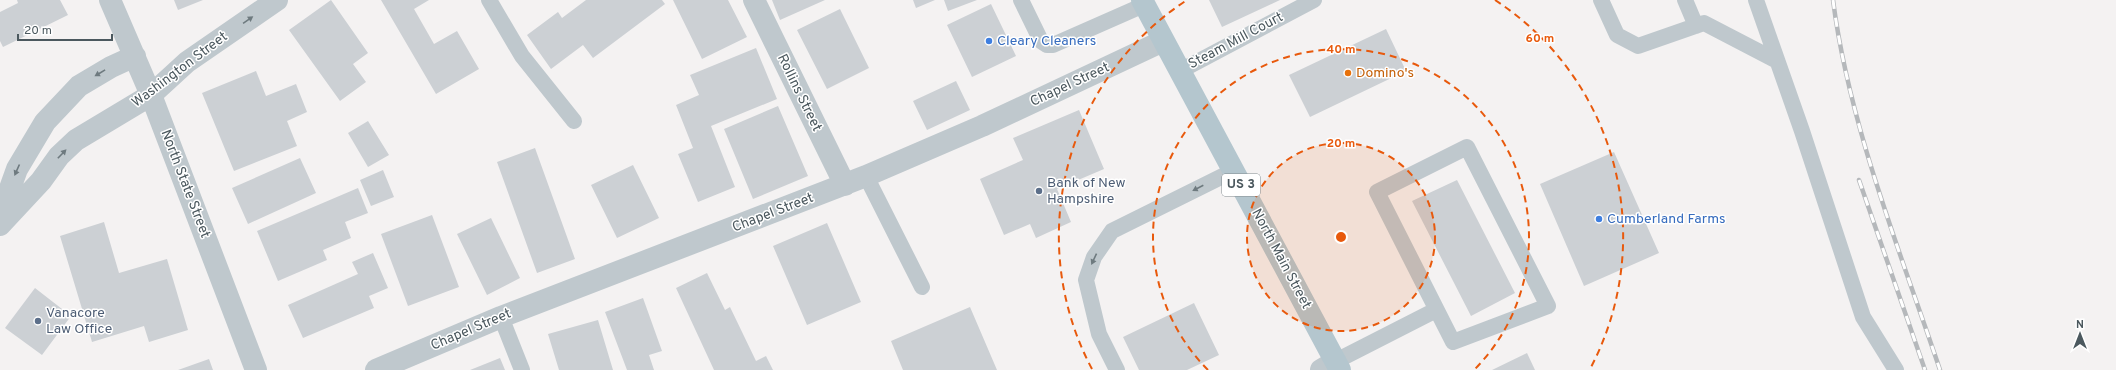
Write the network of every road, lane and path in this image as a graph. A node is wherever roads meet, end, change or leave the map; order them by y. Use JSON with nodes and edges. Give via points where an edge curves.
{"nodes":[{"id":1,"x":110,"y":0,"type":"edge"},
{"id":2,"x":277,"y":0,"type":"edge"},
{"id":3,"x":489,"y":0,"type":"edge"},
{"id":4,"x":754,"y":0,"type":"edge"},
{"id":5,"x":1021,"y":0,"type":"edge"},
{"id":6,"x":1314,"y":0,"type":"edge"},
{"id":7,"x":1601,"y":0,"type":"edge"},
{"id":8,"x":1685,"y":0,"type":"edge"},
{"id":9,"x":1756,"y":0,"type":"edge"},
{"id":10,"x":1143,"y":2,"type":"edge"},
{"id":11,"x":1696,"y":26,"type":"junction"},
{"id":12,"x":1163,"y":41,"type":"junction"},
{"id":13,"x":135,"y":56,"type":"junction"},
{"id":14,"x":1778,"y":61,"type":"junction"},
{"id":15,"x":1180,"y":71,"type":"junction"},
{"id":16,"x":151,"y":96,"type":"junction"},
{"id":17,"x":574,"y":121,"type":"dead end"},
{"id":18,"x":1233,"y":171,"type":"junction"},
{"id":19,"x":866,"y":176,"type":"junction"},
{"id":20,"x":845,"y":185,"type":"junction"},
{"id":21,"x":0,"y":216,"type":"edge"},
{"id":22,"x":0,"y":225,"type":"edge"},
{"id":23,"x":922,"y":287,"type":"dead end"},
{"id":24,"x":1436,"y":310,"type":"junction"},
{"id":25,"x":501,"y":317,"type":"junction"},
{"id":26,"x":1332,"y":367,"type":"edge"},
{"id":27,"x":256,"y":370,"type":"edge"},
{"id":28,"x":376,"y":370,"type":"edge"},
{"id":29,"x":522,"y":370,"type":"edge"},
{"id":30,"x":1117,"y":370,"type":"edge"},
{"id":31,"x":1896,"y":370,"type":"edge"}],
"edges":[{"from":1,"to":13,"type":"street","name":"North State Street"},
{"from":16,"to":2,"type":"street","name":"Washington Street","one_way":true,"via":[[187,62]]},
{"from":3,"to":17,"type":"lane","via":[[522,56]]},
{"from":4,"to":20,"type":"street","name":"Rollins Street"},
{"from":5,"to":10,"type":"lane","via":[[1041,41],[1046,45],[1053,45]]},
{"from":6,"to":15,"type":"lane","name":"Steam Mill Court"},
{"from":7,"to":11,"type":"lane","via":[[1617,35],[1638,46]]},
{"from":8,"to":11,"type":"lane"},
{"from":9,"to":14,"type":"lane"},
{"from":10,"to":12,"type":"main road","name":"North Main Street","number":"US 3"},
{"from":11,"to":14,"type":"lane","via":[[1704,23]]},
{"from":12,"to":15,"type":"main road","name":"North Main Street","number":"US 3"},
{"from":12,"to":19,"type":"street","name":"Chapel Street","via":[[982,126]]},
{"from":13,"to":16,"type":"street","name":"North State Street"},
{"from":13,"to":21,"type":"street","one_way":true,"via":[[79,86],[45,122],[17,169]]},
{"from":14,"to":31,"type":"lane","via":[[1863,317]]},
{"from":15,"to":18,"type":"main road","name":"North Main Street","number":"US 3"},
{"from":22,"to":16,"type":"street","name":"Washington Street","one_way":true,"via":[[76,140]]},
{"from":16,"to":27,"type":"street","name":"North State Street"},
{"from":18,"to":26,"type":"main road","name":"North Main Street","number":"US 3"},
{"from":18,"to":30,"type":"lane","one_way":true,"via":[[1112,231],[1094,257],[1086,280],[1098,334]]},
{"from":19,"to":20,"type":"street","name":"Chapel Street"},
{"from":19,"to":23,"type":"lane"},
{"from":20,"to":25,"type":"street","name":"Chapel Street"},
{"from":24,"to":24,"type":"lane","via":[[1453,342],[1548,306],[1467,147],[1377,192]]},
{"from":24,"to":26,"type":"lane"},
{"from":25,"to":28,"type":"street","name":"Chapel Street"},
{"from":25,"to":29,"type":"lane"}]}
